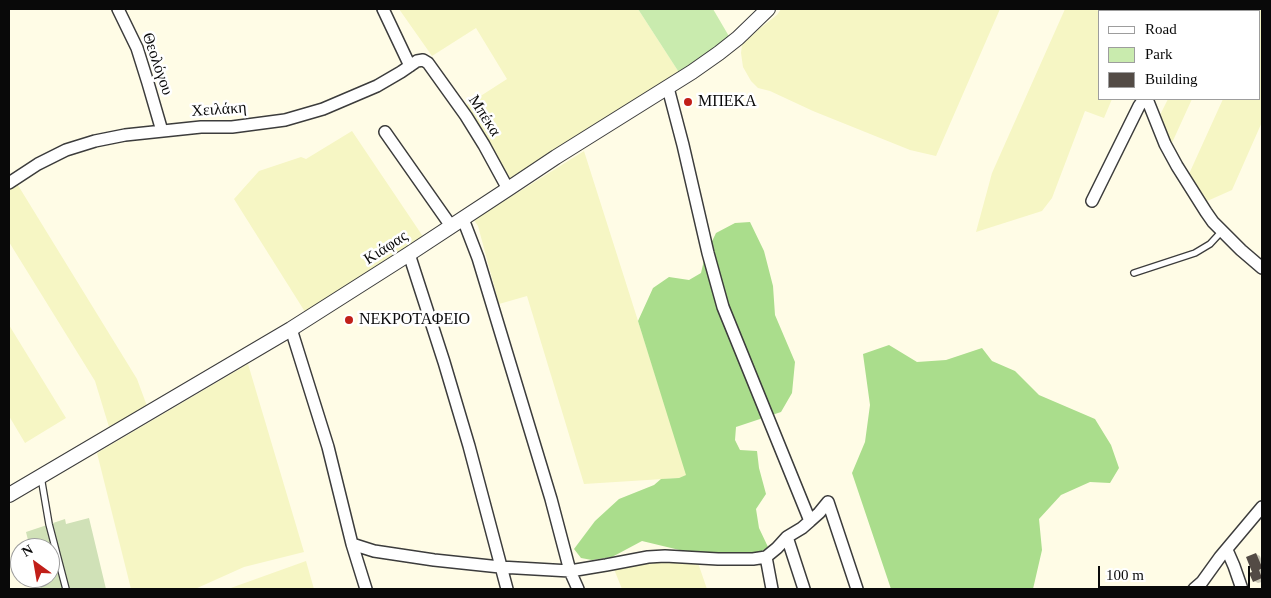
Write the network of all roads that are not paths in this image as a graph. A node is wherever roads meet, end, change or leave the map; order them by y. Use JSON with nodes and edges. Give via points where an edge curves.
{"nodes":[{"id":1,"x":118,"y":9,"type":"edge"},
{"id":2,"x":382,"y":9,"type":"edge"},
{"id":3,"x":768,"y":9,"type":"edge"},
{"id":4,"x":428,"y":63,"type":"joint"},
{"id":5,"x":410,"y":66,"type":"junction"},
{"id":6,"x":668,"y":88,"type":"junction"},
{"id":7,"x":1144,"y":100,"type":"edge"},
{"id":8,"x":1145,"y":100,"type":"edge"},
{"id":9,"x":162,"y":131,"type":"junction"},
{"id":10,"x":385,"y":132,"type":"dead end"},
{"id":11,"x":9,"y":183,"type":"edge"},
{"id":12,"x":508,"y":189,"type":"junction"},
{"id":13,"x":1092,"y":201,"type":"dead end"},
{"id":14,"x":457,"y":223,"type":"junction"},
{"id":15,"x":1222,"y":231,"type":"junction"},
{"id":16,"x":409,"y":254,"type":"junction"},
{"id":17,"x":1262,"y":268,"type":"edge"},
{"id":18,"x":1134,"y":273,"type":"dead end"},
{"id":19,"x":291,"y":330,"type":"junction"},
{"id":20,"x":41,"y":477,"type":"junction"},
{"id":21,"x":9,"y":495,"type":"edge"},
{"id":22,"x":1262,"y":507,"type":"edge"},
{"id":23,"x":810,"y":521,"type":"junction"},
{"id":24,"x":787,"y":537,"type":"junction"},
{"id":25,"x":352,"y":544,"type":"junction"},
{"id":26,"x":1227,"y":550,"type":"junction"},
{"id":27,"x":766,"y":556,"type":"junction"},
{"id":28,"x":500,"y":567,"type":"junction"},
{"id":29,"x":570,"y":571,"type":"junction"},
{"id":30,"x":66,"y":589,"type":"edge"},
{"id":31,"x":366,"y":589,"type":"edge"},
{"id":32,"x":507,"y":589,"type":"edge"},
{"id":33,"x":578,"y":589,"type":"edge"},
{"id":34,"x":772,"y":589,"type":"edge"},
{"id":35,"x":804,"y":589,"type":"edge"},
{"id":36,"x":857,"y":589,"type":"edge"},
{"id":37,"x":1194,"y":589,"type":"edge"},
{"id":38,"x":1242,"y":589,"type":"edge"}],
"edges":[{"from":1,"to":9,"type":"street","name":"Θεολόγου","via":[[137,48]]},
{"from":2,"to":5,"type":"street"},
{"from":3,"to":6,"type":"street","name":"Κιάφας","via":[[738,38]]},
{"from":4,"to":5,"type":"street","name":"Χειλάκη","via":[[420,60]]},
{"from":4,"to":12,"type":"street","name":"Μπέκα","via":[[466,116]]},
{"from":5,"to":9,"type":"street","name":"Χειλάκη","via":[[355,96],[285,120]]},
{"from":6,"to":12,"type":"street","name":"Κιάφας"},
{"from":6,"to":23,"type":"street","via":[[723,307]]},
{"from":7,"to":13,"type":"street","via":[[1138,106]]},
{"from":8,"to":15,"type":"street","via":[[1177,166]]},
{"from":9,"to":11,"type":"street","name":"Χειλάκη","via":[[95,140],[38,164]]},
{"from":10,"to":14,"type":"street"},
{"from":12,"to":14,"type":"street","name":"Κιάφας"},
{"from":14,"to":16,"type":"street","name":"Κιάφας"},
{"from":14,"to":29,"type":"street","via":[[478,258],[552,499]]},
{"from":15,"to":17,"type":"street"},
{"from":15,"to":18,"type":"lane","via":[[1210,244],[1194,253]]},
{"from":16,"to":19,"type":"street","name":"Κιάφας"},
{"from":16,"to":28,"type":"street","via":[[469,446]]},
{"from":19,"to":20,"type":"street","name":"Κιάφας"},
{"from":19,"to":25,"type":"street","via":[[328,447]]},
{"from":20,"to":21,"type":"street","name":"Κιάφας"},
{"from":20,"to":30,"type":"lane"},
{"from":22,"to":26,"type":"street"},
{"from":23,"to":24,"type":"street"},
{"from":23,"to":36,"type":"street","via":[[828,502]]},
{"from":24,"to":27,"type":"street"},
{"from":24,"to":35,"type":"street"},
{"from":25,"to":28,"type":"street","via":[[374,551]]},
{"from":25,"to":31,"type":"street"},
{"from":26,"to":37,"type":"street"},
{"from":26,"to":38,"type":"street"},
{"from":27,"to":29,"type":"street","via":[[753,560],[648,557]]},
{"from":27,"to":34,"type":"street"},
{"from":28,"to":29,"type":"street"},
{"from":28,"to":32,"type":"street"},
{"from":29,"to":33,"type":"street"}]}
